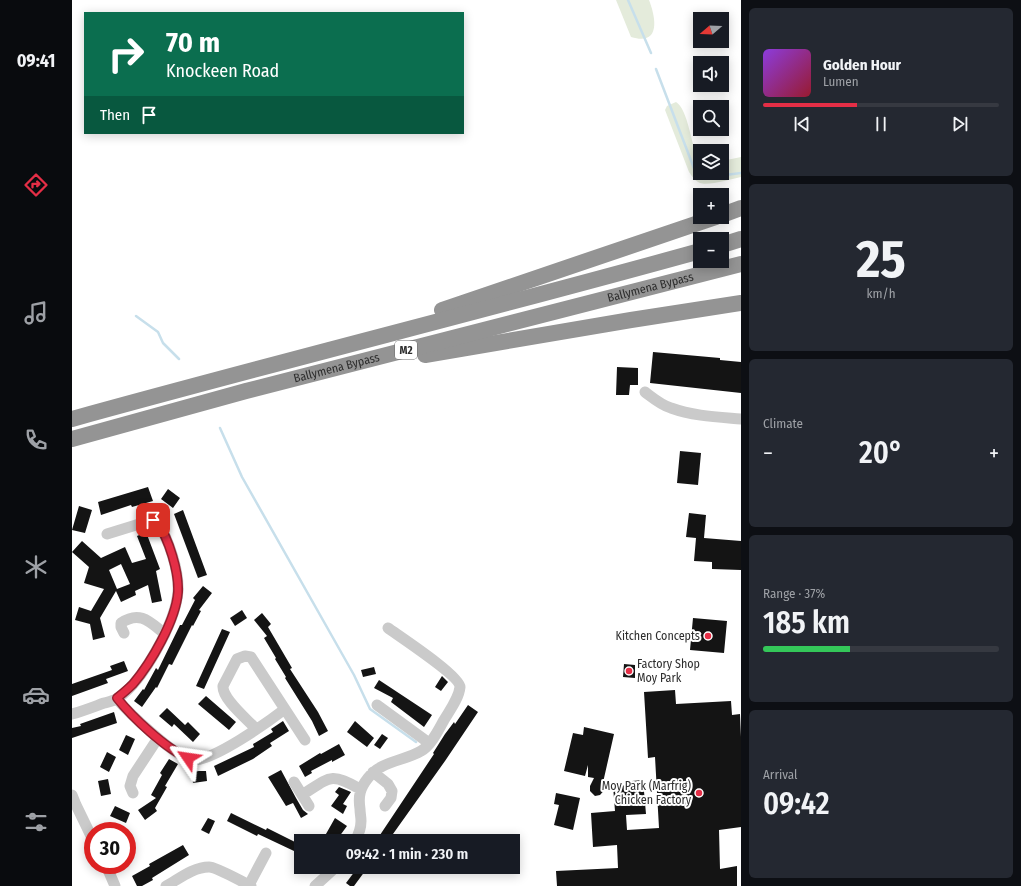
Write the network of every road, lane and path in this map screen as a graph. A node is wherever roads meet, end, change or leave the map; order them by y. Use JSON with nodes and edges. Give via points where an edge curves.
{"nodes":[{"id":1,"x":741,"y":208,"type":"edge"},
{"id":2,"x":729,"y":212,"type":"edge"},
{"id":3,"x":695,"y":224,"type":"edge"},
{"id":4,"x":741,"y":239,"type":"edge"},
{"id":5,"x":729,"y":243,"type":"edge"},
{"id":6,"x":693,"y":253,"type":"edge"},
{"id":7,"x":741,"y":264,"type":"edge"},
{"id":8,"x":741,"y":303,"type":"edge"},
{"id":9,"x":246,"y":391,"type":"junction"},
{"id":10,"x":645,"y":392,"type":"dead end"},
{"id":11,"x":159,"y":395,"type":"junction"},
{"id":12,"x":72,"y":419,"type":"edge"},
{"id":13,"x":741,"y":420,"type":"edge"},
{"id":14,"x":72,"y":439,"type":"edge"},
{"id":15,"x":107,"y":534,"type":"dead end"},
{"id":16,"x":388,"y":628,"type":"dead end"},
{"id":17,"x":124,"y":633,"type":"dead end"},
{"id":18,"x":165,"y":634,"type":"junction"},
{"id":19,"x":117,"y":698,"type":"junction"},
{"id":20,"x":377,"y":705,"type":"dead end"},
{"id":21,"x":285,"y":709,"type":"junction"},
{"id":22,"x":72,"y":714,"type":"edge"},
{"id":23,"x":256,"y":729,"type":"junction"},
{"id":24,"x":158,"y":738,"type":"junction"},
{"id":25,"x":305,"y":740,"type":"dead end"},
{"id":26,"x":429,"y":743,"type":"junction"},
{"id":27,"x":373,"y":772,"type":"junction"},
{"id":28,"x":294,"y":782,"type":"dead end"},
{"id":29,"x":360,"y":789,"type":"junction"},
{"id":30,"x":133,"y":793,"type":"dead end"},
{"id":31,"x":302,"y":795,"type":"junction"},
{"id":32,"x":73,"y":802,"type":"edge"},
{"id":33,"x":309,"y":806,"type":"dead end"},
{"id":34,"x":385,"y":806,"type":"dead end"},
{"id":35,"x":84,"y":823,"type":"edge"},
{"id":36,"x":359,"y":834,"type":"edge"},
{"id":37,"x":266,"y":853,"type":"dead end"},
{"id":38,"x":110,"y":874,"type":"edge"},
{"id":39,"x":328,"y":874,"type":"edge"},
{"id":40,"x":115,"y":886,"type":"edge"},
{"id":41,"x":166,"y":886,"type":"edge"},
{"id":42,"x":250,"y":886,"type":"edge"},
{"id":43,"x":315,"y":886,"type":"edge"}],
"edges":[{"from":1,"to":2,"type":"highway"},
{"from":3,"to":11,"type":"highway","number":"M2","via":[[446,308]]},
{"from":4,"to":5,"type":"highway"},
{"from":6,"to":11,"type":"highway","name":"Ballymena Bypass","number":"M2"},
{"from":7,"to":9,"type":"highway","name":"Ballymena Bypass","number":"M2"},
{"from":8,"to":9,"type":"highway","number":"M2","via":[[363,365]]},
{"from":9,"to":14,"type":"highway","name":"Ballymena Bypass","number":"M2"},
{"from":10,"to":13,"type":"street","via":[[660,404],[670,408]]},
{"from":11,"to":12,"type":"highway","name":"Ballymena Bypass","number":"M2"},
{"from":15,"to":18,"type":"street","via":[[149,521],[155,521],[160,526],[168,544],[178,581],[176,603]]},
{"from":16,"to":26,"type":"street","via":[[443,668],[460,686],[455,701]]},
{"from":17,"to":18,"type":"street","via":[[121,623],[134,617],[149,621]]},
{"from":18,"to":19,"type":"street","via":[[133,684]]},
{"from":19,"to":22,"type":"street"},
{"from":19,"to":24,"type":"street","via":[[127,711]]},
{"from":20,"to":26,"type":"street"},
{"from":21,"to":23,"type":"street"},
{"from":21,"to":23,"type":"street","via":[[251,657],[238,659],[223,690],[227,699]]},
{"from":21,"to":25,"type":"street"},
{"from":23,"to":24,"type":"street","via":[[216,754],[195,760],[184,757]]},
{"from":24,"to":30,"type":"street","via":[[133,776],[130,786]]},
{"from":26,"to":27,"type":"street","via":[[424,750],[411,757],[380,767]]},
{"from":27,"to":29,"type":"street"},
{"from":27,"to":34,"type":"street","via":[[388,784],[392,791],[391,798]]},
{"from":28,"to":31,"type":"street"},
{"from":29,"to":31,"type":"street","via":[[335,777],[323,781]]},
{"from":29,"to":36,"type":"street"},
{"from":31,"to":33,"type":"street"},
{"from":32,"to":35,"type":"street"},
{"from":37,"to":42,"type":"street"},
{"from":38,"to":40,"type":"street"},
{"from":39,"to":43,"type":"street"},
{"from":41,"to":42,"type":"street","via":[[191,872],[210,867]]}]}
